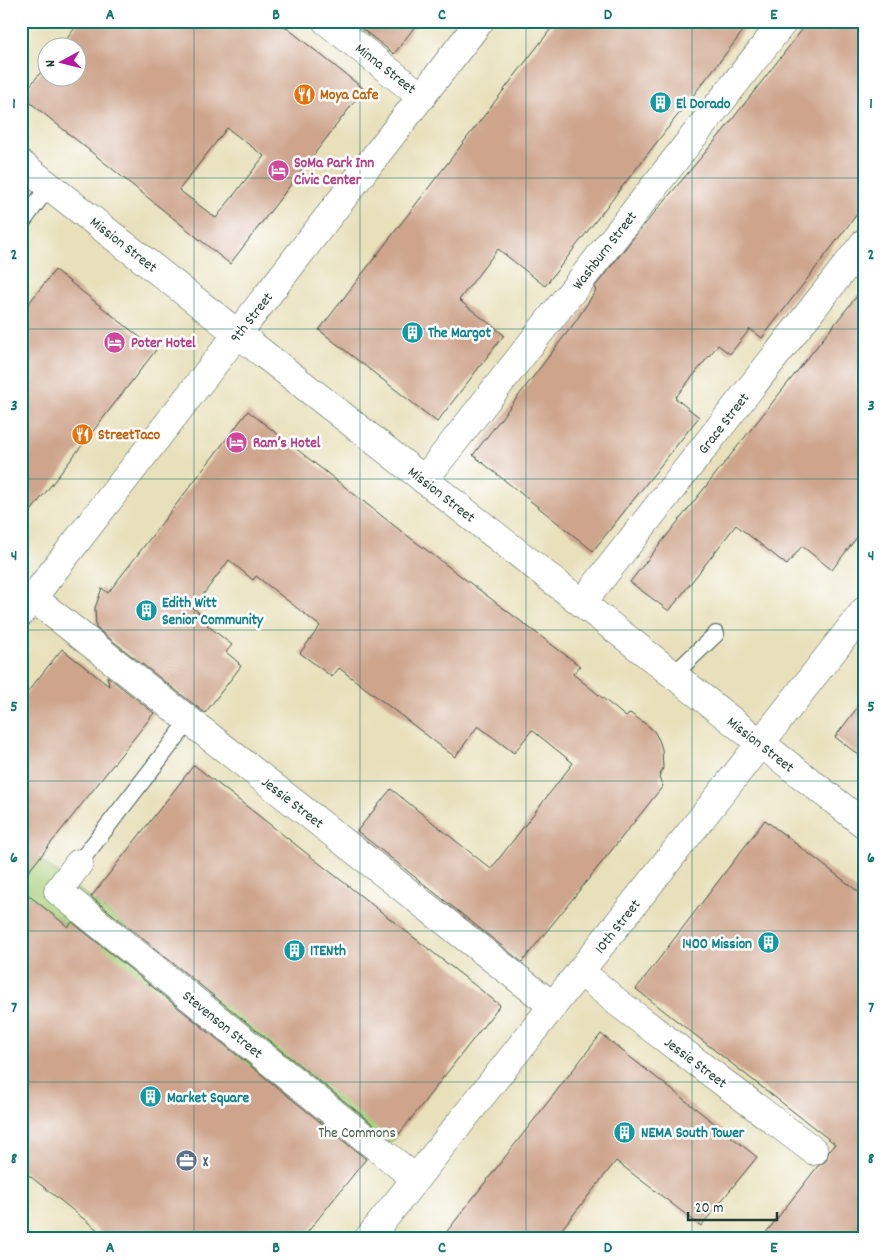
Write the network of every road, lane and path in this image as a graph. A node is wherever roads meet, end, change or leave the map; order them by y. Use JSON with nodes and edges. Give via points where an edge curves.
{"nodes":[{"id":1,"x":326,"y":21,"type":"edge"},
{"id":2,"x":480,"y":21,"type":"edge"},
{"id":3,"x":784,"y":21,"type":"edge"},
{"id":4,"x":422,"y":97,"type":"junction"},
{"id":5,"x":21,"y":164,"type":"edge"},
{"id":6,"x":49,"y":186,"type":"junction"},
{"id":7,"x":21,"y":224,"type":"edge"},
{"id":8,"x":864,"y":243,"type":"edge"},
{"id":9,"x":238,"y":334,"type":"junction"},
{"id":10,"x":424,"y":480,"type":"junction"},
{"id":11,"x":582,"y":604,"type":"junction"},
{"id":12,"x":27,"y":606,"type":"edge"},
{"id":13,"x":864,"y":611,"type":"edge"},
{"id":14,"x":716,"y":634,"type":"dead end"},
{"id":15,"x":673,"y":675,"type":"junction"},
{"id":16,"x":189,"y":721,"type":"junction"},
{"id":17,"x":761,"y":743,"type":"junction"},
{"id":18,"x":864,"y":824,"type":"edge"},
{"id":19,"x":79,"y":863,"type":"joint"},
{"id":20,"x":580,"y":972,"type":"junction"},
{"id":21,"x":553,"y":1006,"type":"junction"},
{"id":22,"x":814,"y":1151,"type":"dead end"},
{"id":23,"x":416,"y":1178,"type":"junction"},
{"id":24,"x":368,"y":1239,"type":"edge"}],
"edges":[{"from":1,"to":4,"type":"main road","name":"Minna Street"},
{"from":2,"to":4,"type":"main road","name":"9th Street"},
{"from":3,"to":10,"type":"main road","name":"Washburn Street"},
{"from":4,"to":9,"type":"main road","name":"9th Street"},
{"from":5,"to":6,"type":"main road","name":"Mission Street"},
{"from":6,"to":7,"type":"lane"},
{"from":6,"to":9,"type":"main road","name":"Mission Street"},
{"from":8,"to":11,"type":"main road","name":"Grace Street"},
{"from":9,"to":10,"type":"main road","name":"Mission Street"},
{"from":9,"to":12,"type":"main road","name":"9th Street"},
{"from":10,"to":11,"type":"main road","name":"Mission Street"},
{"from":11,"to":15,"type":"main road","name":"Mission Street"},
{"from":12,"to":16,"type":"main road","name":"Jessie Street"},
{"from":13,"to":17,"type":"main road","name":"10th Street"},
{"from":14,"to":15,"type":"lane"},
{"from":15,"to":17,"type":"main road","name":"Mission Street"},
{"from":16,"to":19,"type":"lane"},
{"from":16,"to":21,"type":"main road","name":"Jessie Street"},
{"from":17,"to":18,"type":"main road","name":"Mission Street"},
{"from":17,"to":20,"type":"main road","name":"10th Street"},
{"from":19,"to":23,"type":"main road","name":"Stevenson Street","via":[[58,891]]},
{"from":20,"to":21,"type":"main road","name":"10th Street"},
{"from":20,"to":22,"type":"main road","name":"Jessie Street"},
{"from":21,"to":23,"type":"main road","name":"10th Street"},
{"from":23,"to":24,"type":"main road","name":"10th Street"}]}
